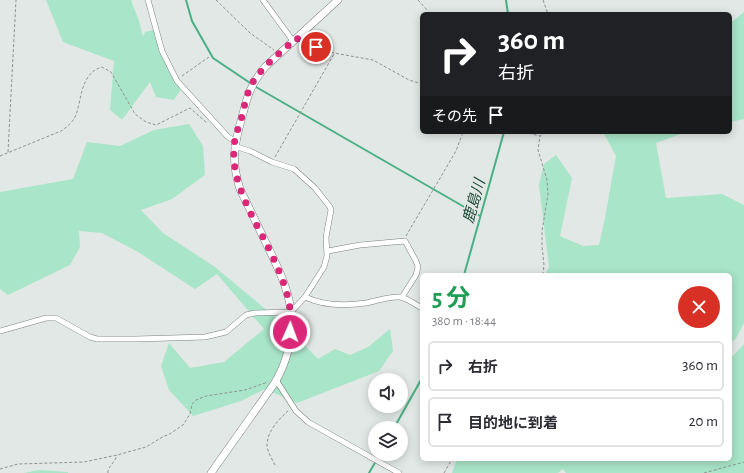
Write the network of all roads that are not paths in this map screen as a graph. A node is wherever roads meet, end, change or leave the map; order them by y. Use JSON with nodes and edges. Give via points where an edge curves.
{"nodes":[{"id":1,"x":148,"y":0,"type":"edge"},
{"id":2,"x":263,"y":0,"type":"edge"},
{"id":3,"x":338,"y":0,"type":"edge"},
{"id":4,"x":294,"y":40,"type":"junction"},
{"id":5,"x":234,"y":144,"type":"junction"},
{"id":6,"x":328,"y":251,"type":"junction"},
{"id":7,"x":305,"y":297,"type":"junction"},
{"id":8,"x":402,"y":297,"type":"junction"},
{"id":9,"x":420,"y":307,"type":"edge"},
{"id":10,"x":291,"y":312,"type":"junction"},
{"id":11,"x":0,"y":331,"type":"edge"},
{"id":12,"x":275,"y":382,"type":"junction"},
{"id":13,"x":211,"y":473,"type":"edge"},
{"id":14,"x":399,"y":473,"type":"edge"}],
"edges":[{"from":1,"to":5,"type":"street","via":[[162,50],[177,80]]},
{"from":2,"to":4,"type":"street"},
{"from":3,"to":4,"type":"main road"},
{"from":4,"to":5,"type":"main road","via":[[254,80],[249,89]]},
{"from":5,"to":6,"type":"street","via":[[272,162],[294,168],[315,188],[331,210],[326,237]]},
{"from":5,"to":10,"type":"main road","via":[[235,169],[240,190],[275,262],[285,286]]},
{"from":6,"to":7,"type":"street","via":[[324,267]]},
{"from":6,"to":8,"type":"street","via":[[405,241],[418,267]]},
{"from":7,"to":8,"type":"street","via":[[341,305]]},
{"from":7,"to":10,"type":"street"},
{"from":8,"to":9,"type":"street"},
{"from":10,"to":11,"type":"street","via":[[246,315],[226,332],[205,337],[97,339],[56,318],[46,318]]},
{"from":10,"to":12,"type":"main road","via":[[287,357]]},
{"from":12,"to":13,"type":"main road"},
{"from":12,"to":14,"type":"street","via":[[308,422]]}]}
